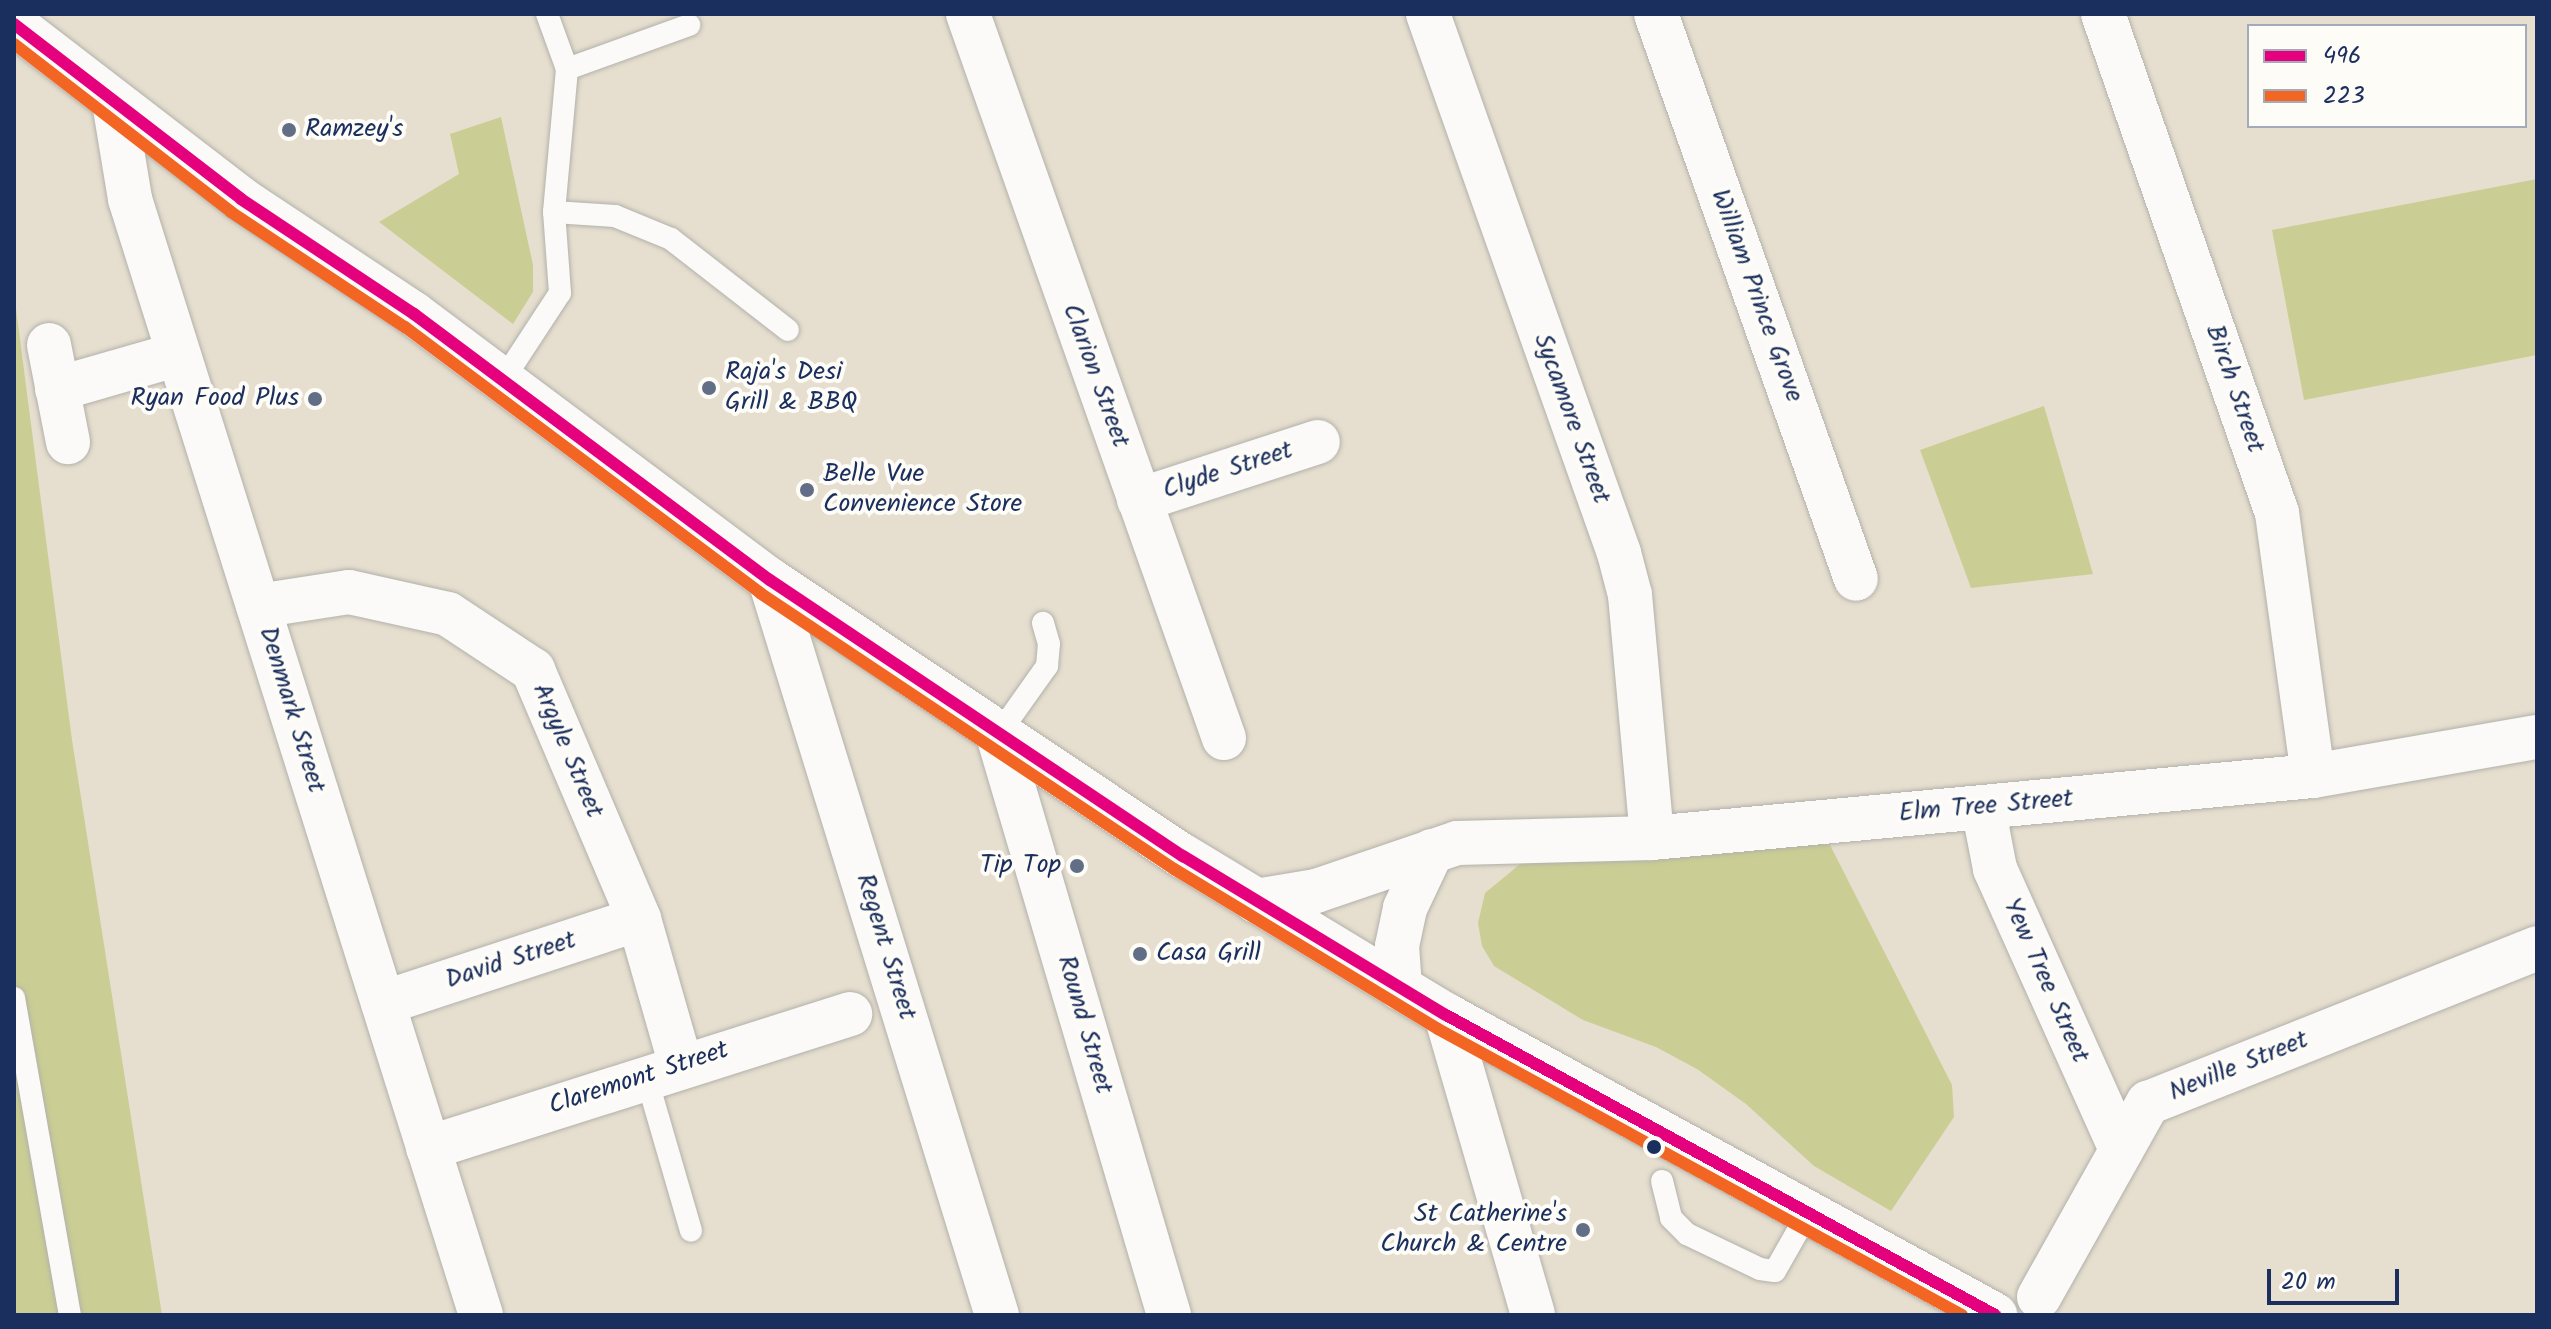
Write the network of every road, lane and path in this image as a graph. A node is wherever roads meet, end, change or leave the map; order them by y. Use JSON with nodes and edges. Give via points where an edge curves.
{"nodes":[{"id":1,"x":547,"y":14,"type":"edge"},
{"id":2,"x":968,"y":14,"type":"edge"},
{"id":3,"x":1428,"y":14,"type":"edge"},
{"id":4,"x":1656,"y":14,"type":"edge"},
{"id":5,"x":2103,"y":14,"type":"edge"},
{"id":6,"x":14,"y":24,"type":"edge"},
{"id":7,"x":689,"y":25,"type":"dead end"},
{"id":8,"x":567,"y":69,"type":"junction"},
{"id":9,"x":114,"y":102,"type":"junction"},
{"id":10,"x":554,"y":212,"type":"junction"},
{"id":11,"x":788,"y":330,"type":"dead end"},
{"id":12,"x":49,"y":345,"type":"dead end"},
{"id":13,"x":178,"y":354,"type":"junction"},
{"id":14,"x":503,"y":380,"type":"junction"},
{"id":15,"x":57,"y":389,"type":"junction"},
{"id":16,"x":68,"y":442,"type":"dead end"},
{"id":17,"x":1318,"y":442,"type":"dead end"},
{"id":18,"x":1139,"y":500,"type":"junction"},
{"id":19,"x":1856,"y":579,"type":"dead end"},
{"id":20,"x":770,"y":580,"type":"junction"},
{"id":21,"x":258,"y":606,"type":"junction"},
{"id":22,"x":1043,"y":623,"type":"dead end"},
{"id":23,"x":998,"y":735,"type":"junction"},
{"id":24,"x":2537,"y":737,"type":"edge"},
{"id":25,"x":1224,"y":738,"type":"dead end"},
{"id":26,"x":2313,"y":776,"type":"junction"},
{"id":27,"x":1983,"y":807,"type":"junction"},
{"id":28,"x":1652,"y":838,"type":"junction"},
{"id":29,"x":1432,"y":851,"type":"junction"},
{"id":30,"x":1256,"y":901,"type":"junction"},
{"id":31,"x":639,"y":919,"type":"junction"},
{"id":32,"x":2537,"y":948,"type":"edge"},
{"id":33,"x":1400,"y":988,"type":"junction"},
{"id":34,"x":14,"y":998,"type":"edge"},
{"id":35,"x":383,"y":1003,"type":"junction"},
{"id":36,"x":850,"y":1014,"type":"dead end"},
{"id":37,"x":1446,"y":1015,"type":"junction"},
{"id":38,"x":663,"y":1070,"type":"junction"},
{"id":39,"x":428,"y":1148,"type":"junction"},
{"id":40,"x":2121,"y":1150,"type":"junction"},
{"id":41,"x":1662,"y":1181,"type":"dead end"},
{"id":42,"x":1808,"y":1213,"type":"junction"},
{"id":43,"x":691,"y":1231,"type":"dead end"},
{"id":44,"x":2039,"y":1297,"type":"dead end"},
{"id":45,"x":70,"y":1315,"type":"edge"},
{"id":46,"x":481,"y":1315,"type":"edge"},
{"id":47,"x":997,"y":1315,"type":"edge"},
{"id":48,"x":1169,"y":1315,"type":"edge"},
{"id":49,"x":1533,"y":1315,"type":"edge"},
{"id":50,"x":1995,"y":1315,"type":"edge"}],
"edges":[{"from":1,"to":8,"type":"lane"},
{"from":2,"to":18,"type":"main road","name":"Clarion Street"},
{"from":3,"to":28,"type":"main road","name":"Sycamore Street","via":[[1619,553],[1630,595]]},
{"from":4,"to":19,"type":"main road","name":"William Prince Grove"},
{"from":5,"to":26,"type":"main road","name":"Birch Street","via":[[2277,513]]},
{"from":6,"to":9,"type":"main road"},
{"from":7,"to":8,"type":"lane"},
{"from":8,"to":10,"type":"lane"},
{"from":9,"to":13,"type":"main road","name":"Denmark Street","via":[[130,199]]},
{"from":9,"to":14,"type":"main road","via":[[241,199]]},
{"from":10,"to":11,"type":"lane","via":[[615,216],[671,239]]},
{"from":10,"to":14,"type":"lane","via":[[560,293]]},
{"from":12,"to":15,"type":"main road"},
{"from":13,"to":15,"type":"main road"},
{"from":13,"to":21,"type":"main road","name":"Denmark Street"},
{"from":14,"to":20,"type":"main road"},
{"from":15,"to":16,"type":"main road"},
{"from":17,"to":18,"type":"main road","name":"Clyde Street"},
{"from":18,"to":25,"type":"main road","name":"Clarion Street"},
{"from":20,"to":23,"type":"main road"},
{"from":20,"to":47,"type":"main road","name":"Regent Street"},
{"from":21,"to":31,"type":"main road","name":"Argyle Street","via":[[349,592],[448,614],[533,670]]},
{"from":21,"to":35,"type":"main road","name":"Denmark Street"},
{"from":22,"to":23,"type":"lane","via":[[1047,666]]},
{"from":23,"to":30,"type":"main road"},
{"from":23,"to":48,"type":"main road","name":"Round Street"},
{"from":24,"to":26,"type":"main road","name":"Elm Tree Street"},
{"from":26,"to":27,"type":"main road","name":"Elm Tree Street"},
{"from":27,"to":28,"type":"main road","name":"Elm Tree Street"},
{"from":27,"to":40,"type":"main road","name":"Yew Tree Street","via":[[1995,869]]},
{"from":28,"to":29,"type":"main road","name":"Elm Tree Street","via":[[1476,842]]},
{"from":29,"to":30,"type":"main road","name":"Elm Tree Street","via":[[1316,891]]},
{"from":29,"to":33,"type":"main road","via":[[1405,908],[1397,946]]},
{"from":30,"to":33,"type":"main road"},
{"from":31,"to":35,"type":"main road","name":"David Street"},
{"from":31,"to":38,"type":"main road","name":"Argyle Street"},
{"from":32,"to":40,"type":"main road","name":"Neville Street","via":[[2148,1103]]},
{"from":33,"to":37,"type":"main road"},
{"from":34,"to":45,"type":"lane"},
{"from":35,"to":39,"type":"main road","name":"Denmark Street"},
{"from":36,"to":38,"type":"main road","name":"Claremont Street"},
{"from":37,"to":42,"type":"main road"},
{"from":37,"to":49,"type":"main road"},
{"from":38,"to":39,"type":"main road","name":"Claremont Street"},
{"from":38,"to":43,"type":"lane"},
{"from":39,"to":46,"type":"main road","name":"Denmark Street"},
{"from":40,"to":44,"type":"main road","name":"Neville Street"},
{"from":41,"to":42,"type":"lane","via":[[1671,1218],[1687,1234],[1760,1269],[1775,1271]]},
{"from":42,"to":50,"type":"main road"}]}
